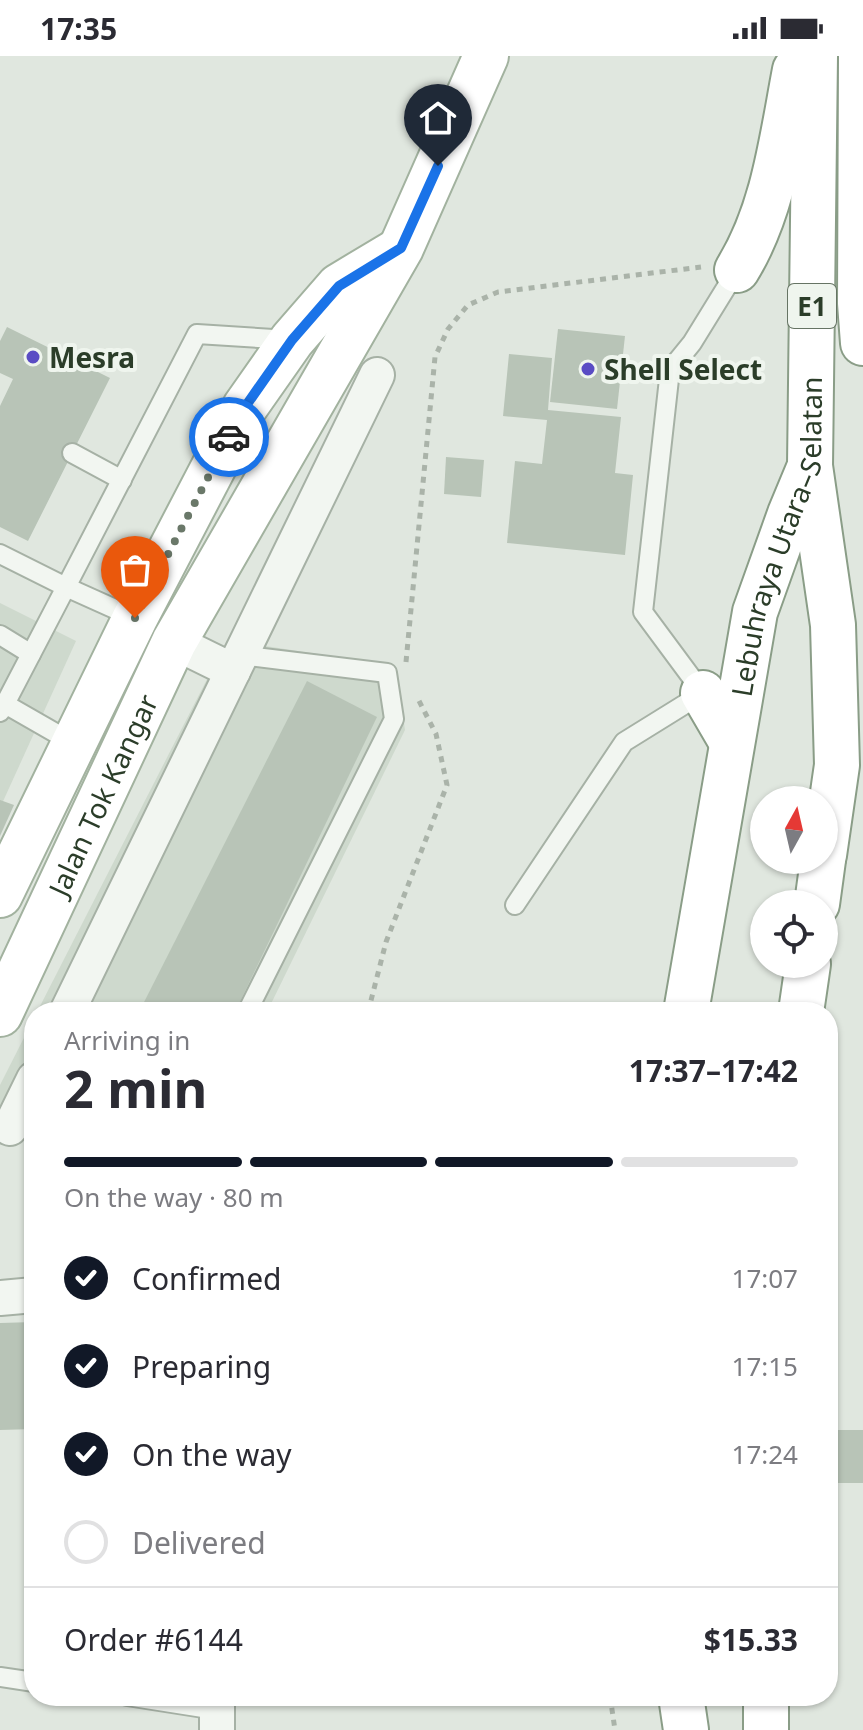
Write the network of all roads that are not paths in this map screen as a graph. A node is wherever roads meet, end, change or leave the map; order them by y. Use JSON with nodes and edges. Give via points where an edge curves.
{"nodes":[{"id":1,"x":486,"y":56,"type":"edge"},
{"id":2,"x":798,"y":56,"type":"edge"},
{"id":3,"x":815,"y":56,"type":"edge"},
{"id":4,"x":861,"y":56,"type":"edge"},
{"id":5,"x":401,"y":248,"type":"junction"},
{"id":6,"x":721,"y":268,"type":"joint"},
{"id":7,"x":292,"y":340,"type":"junction"},
{"id":8,"x":863,"y":343,"type":"edge"},
{"id":9,"x":377,"y":375,"type":"dead end"},
{"id":10,"x":72,"y":453,"type":"dead end"},
{"id":11,"x":810,"y":466,"type":"junction"},
{"id":12,"x":122,"y":480,"type":"junction"},
{"id":13,"x":0,"y":554,"type":"edge"},
{"id":14,"x":66,"y":587,"type":"junction"},
{"id":15,"x":135,"y":618,"type":"junction"},
{"id":16,"x":0,"y":635,"type":"edge"},
{"id":17,"x":174,"y":642,"type":"junction"},
{"id":18,"x":31,"y":654,"type":"junction"},
{"id":19,"x":237,"y":663,"type":"junction"},
{"id":20,"x":703,"y":693,"type":"junction"},
{"id":21,"x":2,"y":708,"type":"edge"},
{"id":22,"x":731,"y":741,"type":"junction"},
{"id":23,"x":73,"y":743,"type":"junction"},
{"id":24,"x":834,"y":786,"type":"edge"},
{"id":25,"x":0,"y":895,"type":"edge"},
{"id":26,"x":515,"y":905,"type":"dead end"},
{"id":27,"x":806,"y":978,"type":"edge"},
{"id":28,"x":72,"y":1002,"type":"edge"},
{"id":29,"x":252,"y":1002,"type":"edge"},
{"id":30,"x":688,"y":1002,"type":"edge"},
{"id":31,"x":802,"y":1002,"type":"edge"},
{"id":32,"x":0,"y":1014,"type":"edge"},
{"id":33,"x":24,"y":1296,"type":"edge"},
{"id":34,"x":0,"y":1298,"type":"edge"},
{"id":35,"x":0,"y":1677,"type":"edge"},
{"id":36,"x":24,"y":1681,"type":"edge"},
{"id":37,"x":183,"y":1706,"type":"edge"},
{"id":38,"x":682,"y":1706,"type":"edge"},
{"id":39,"x":766,"y":1706,"type":"edge"},
{"id":40,"x":217,"y":1712,"type":"edge"},
{"id":41,"x":686,"y":1730,"type":"edge"},
{"id":42,"x":766,"y":1730,"type":"edge"}],
"edges":[{"from":1,"to":5,"type":"main road"},
{"from":2,"to":6,"type":"main road","via":[[760,226]]},
{"from":3,"to":11,"type":"main road","name":"Lebuhraya Utara–Selatan","number":"E1"},
{"from":4,"to":8,"type":"main road","number":"E1"},
{"from":5,"to":7,"type":"main road","name":"Jalan Tok Kangar","via":[[339,286]]},
{"from":5,"to":17,"type":"main road","name":"Jalan Tok Kangar"},
{"from":6,"to":20,"type":"lane","via":[[706,321],[670,370],[643,612]]},
{"from":7,"to":12,"type":"lane","via":[[197,334]]},
{"from":7,"to":15,"type":"main road","name":"Jalan Tok Kangar","via":[[245,407]]},
{"from":9,"to":19,"type":"street"},
{"from":10,"to":12,"type":"lane"},
{"from":11,"to":22,"type":"main road","name":"Lebuhraya Utara–Selatan","number":"E1","via":[[755,612]]},
{"from":11,"to":24,"type":"main road","via":[[833,640]]},
{"from":12,"to":14,"type":"lane"},
{"from":13,"to":14,"type":"lane"},
{"from":14,"to":15,"type":"lane"},
{"from":14,"to":18,"type":"lane"},
{"from":15,"to":23,"type":"main road","name":"Jalan Tok Kangar"},
{"from":16,"to":18,"type":"lane"},
{"from":17,"to":19,"type":"street"},
{"from":17,"to":32,"type":"main road","name":"Jalan Tok Kangar"},
{"from":18,"to":21,"type":"lane"},
{"from":19,"to":28,"type":"street"},
{"from":19,"to":29,"type":"lane","via":[[387,673],[394,719]]},
{"from":20,"to":22,"type":"main road"},
{"from":20,"to":26,"type":"lane","via":[[624,742]]},
{"from":21,"to":23,"type":"lane"},
{"from":22,"to":30,"type":"main road","name":"Lebuhraya Utara–Selatan","number":"E1"},
{"from":23,"to":25,"type":"main road","name":"Jalan Tok Kangar"},
{"from":27,"to":31,"type":"main road"},
{"from":33,"to":34,"type":"street"},
{"from":35,"to":36,"type":"lane"},
{"from":37,"to":40,"type":"lane"},
{"from":38,"to":41,"type":"main road"},
{"from":39,"to":42,"type":"main road"}]}
